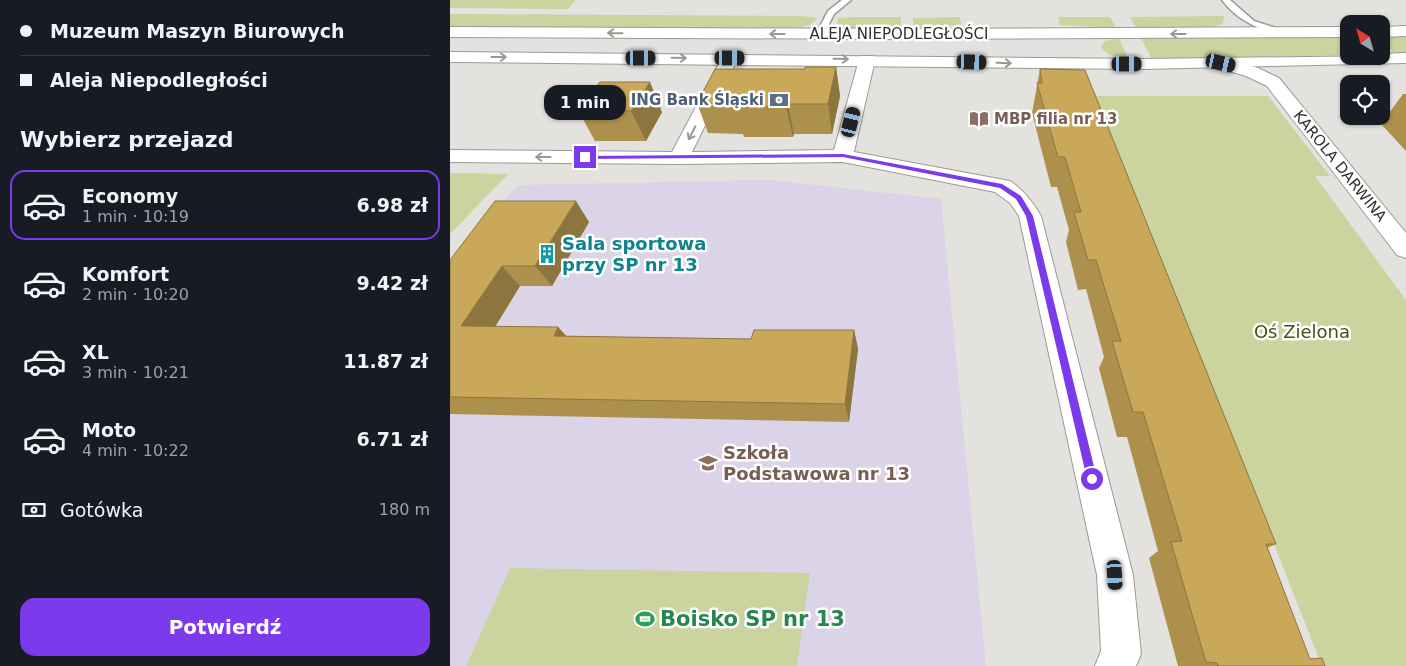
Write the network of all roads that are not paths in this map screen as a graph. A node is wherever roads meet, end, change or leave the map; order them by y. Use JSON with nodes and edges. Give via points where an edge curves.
{"nodes":[{"id":1,"x":847,"y":0,"type":"edge"},
{"id":2,"x":1226,"y":0,"type":"edge"},
{"id":3,"x":1240,"y":17,"type":"junction"},
{"id":4,"x":1406,"y":31,"type":"edge"},
{"id":5,"x":450,"y":32,"type":"edge"},
{"id":6,"x":1390,"y":32,"type":"edge"},
{"id":7,"x":1289,"y":33,"type":"junction"},
{"id":8,"x":1340,"y":33,"type":"edge"},
{"id":9,"x":660,"y":34,"type":"junction"},
{"id":10,"x":820,"y":34,"type":"junction"},
{"id":11,"x":957,"y":34,"type":"junction"},
{"id":12,"x":1106,"y":34,"type":"junction"},
{"id":13,"x":1208,"y":34,"type":"junction"},
{"id":14,"x":450,"y":57,"type":"edge"},
{"id":15,"x":641,"y":58,"type":"junction"},
{"id":16,"x":730,"y":58,"type":"junction"},
{"id":17,"x":1390,"y":58,"type":"edge"},
{"id":18,"x":1406,"y":58,"type":"edge"},
{"id":19,"x":867,"y":60,"type":"junction"},
{"id":20,"x":1340,"y":60,"type":"edge"},
{"id":21,"x":956,"y":61,"type":"junction"},
{"id":22,"x":1288,"y":62,"type":"junction"},
{"id":23,"x":1221,"y":63,"type":"junction"},
{"id":24,"x":1119,"y":64,"type":"junction"},
{"id":25,"x":1273,"y":82,"type":"junction"},
{"id":26,"x":450,"y":156,"type":"edge"},
{"id":27,"x":843,"y":156,"type":"junction"},
{"id":28,"x":679,"y":158,"type":"junction"},
{"id":29,"x":1406,"y":249,"type":"edge"},
{"id":30,"x":1115,"y":666,"type":"edge"}],
"edges":[{"from":1,"to":10,"type":"lane","via":[[831,13]]},
{"from":2,"to":3,"type":"lane"},
{"from":3,"to":7,"type":"lane"},
{"from":3,"to":13,"type":"lane","via":[[1230,26]]},
{"from":4,"to":6,"type":"street"},
{"from":9,"to":5,"type":"street","name":"ALEJA NIEPODLEGŁOŚCI","one_way":true},
{"from":7,"to":8,"type":"street","name":"ALEJA NIEPODLEGŁOŚCI"},
{"from":7,"to":13,"type":"street","name":"ALEJA NIEPODLEGŁOŚCI"},
{"from":10,"to":9,"type":"street","name":"ALEJA NIEPODLEGŁOŚCI","one_way":true},
{"from":9,"to":15,"type":"street","via":[[635,46],[634,52]]},
{"from":10,"to":11,"type":"street","name":"ALEJA NIEPODLEGŁOŚCI"},
{"from":11,"to":12,"type":"street","name":"ALEJA NIEPODLEGŁOŚCI"},
{"from":11,"to":21,"type":"street","via":[[981,42],[981,48],[978,54]]},
{"from":13,"to":12,"type":"street","name":"ALEJA NIEPODLEGŁOŚCI","one_way":true},
{"from":12,"to":24,"type":"street","via":[[1089,46],[1092,53],[1100,59]]},
{"from":14,"to":15,"type":"street","name":"ALEJA NIEPODLEGŁOŚCI","one_way":true},
{"from":15,"to":16,"type":"street","name":"ALEJA NIEPODLEGŁOŚCI","one_way":true},
{"from":16,"to":19,"type":"street","name":"ALEJA NIEPODLEGŁOŚCI","one_way":true},
{"from":16,"to":28,"type":"street","one_way":true},
{"from":17,"to":18,"type":"street","name":"ALEJA NIEPODLEGŁOŚCI"},
{"from":19,"to":21,"type":"street","name":"ALEJA NIEPODLEGŁOŚCI"},
{"from":19,"to":27,"type":"street","name":"ALEJA NIEPODLEGŁOŚCI"},
{"from":20,"to":22,"type":"street","name":"ALEJA NIEPODLEGŁOŚCI"},
{"from":21,"to":24,"type":"street","name":"ALEJA NIEPODLEGŁOŚCI","one_way":true},
{"from":22,"to":23,"type":"street","name":"ALEJA NIEPODLEGŁOŚCI"},
{"from":22,"to":25,"type":"street","via":[[1276,71]]},
{"from":23,"to":24,"type":"street","name":"ALEJA NIEPODLEGŁOŚCI"},
{"from":23,"to":25,"type":"street","name":"KAROLA DARWINA"},
{"from":25,"to":29,"type":"street","name":"KAROLA DARWINA"},
{"from":28,"to":26,"type":"street","one_way":true},
{"from":27,"to":28,"type":"street"},
{"from":27,"to":30,"type":"street","via":[[1002,186],[1018,198],[1030,216],[1115,575],[1121,654]]}]}
